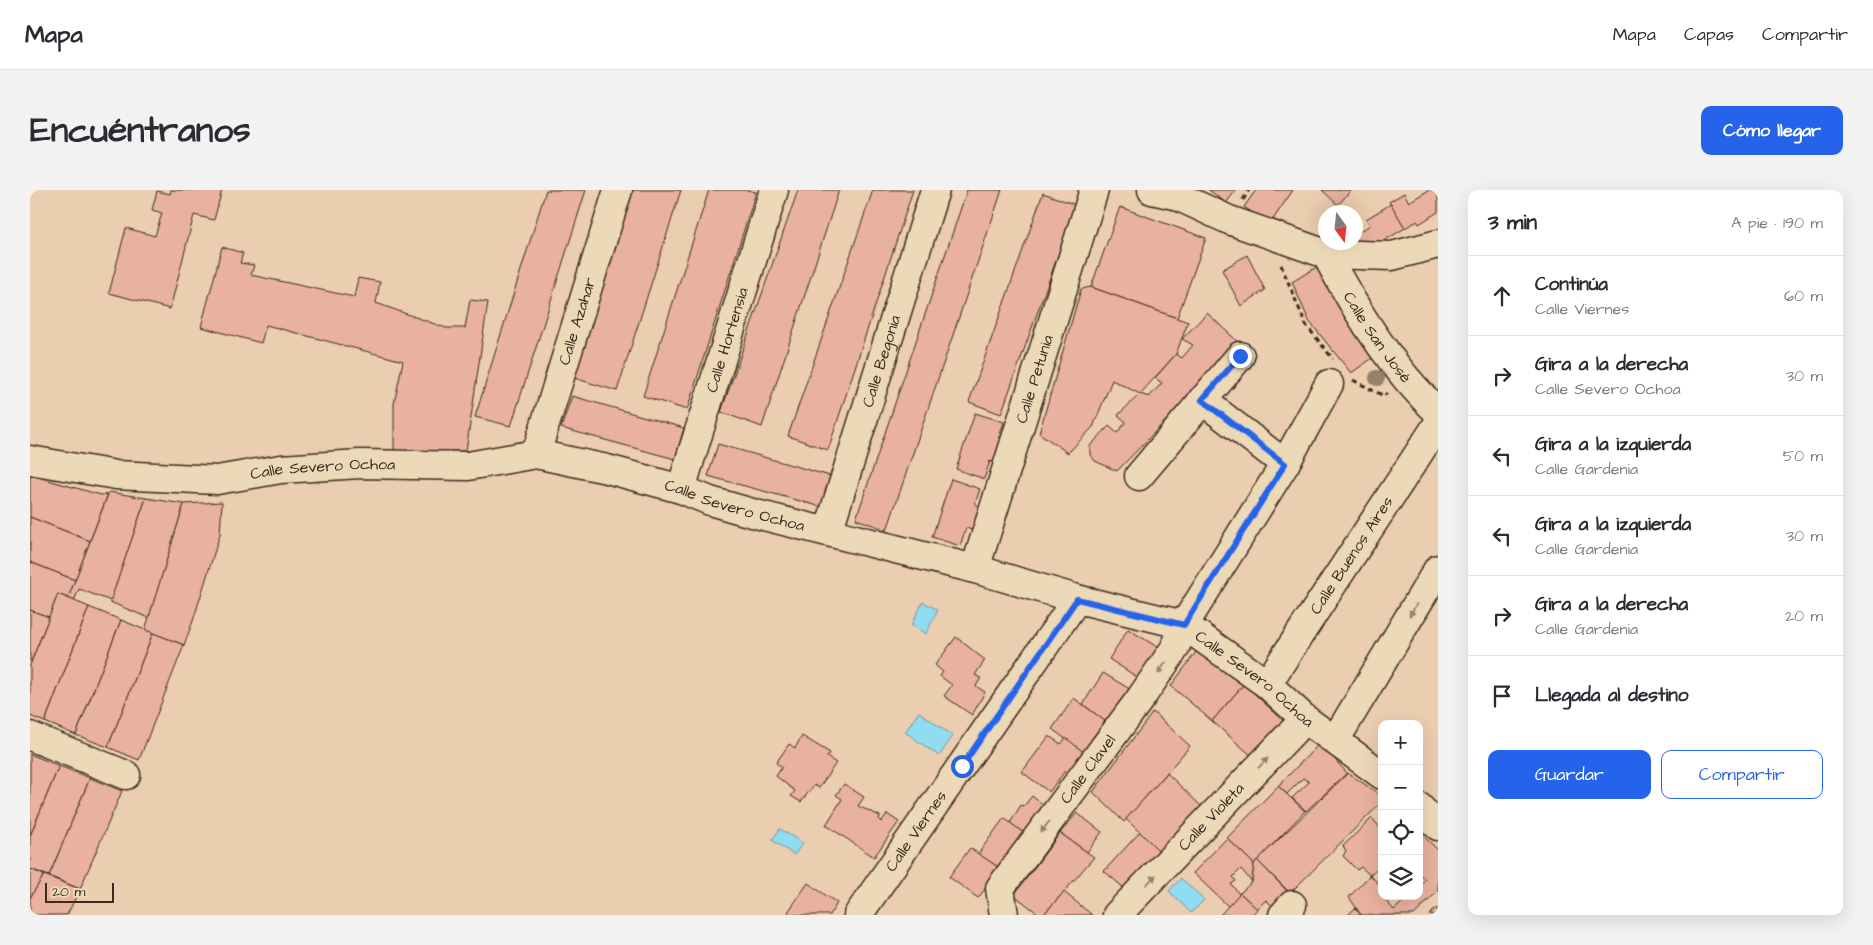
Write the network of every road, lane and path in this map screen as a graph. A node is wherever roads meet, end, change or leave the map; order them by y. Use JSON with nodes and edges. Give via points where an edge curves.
{"nodes":[{"id":1,"x":618,"y":190,"type":"edge"},
{"id":2,"x":774,"y":190,"type":"edge"},
{"id":3,"x":934,"y":190,"type":"edge"},
{"id":4,"x":1094,"y":190,"type":"edge"},
{"id":5,"x":1152,"y":190,"type":"edge"},
{"id":6,"x":1260,"y":230,"type":"junction"},
{"id":7,"x":1438,"y":244,"type":"edge"},
{"id":8,"x":1326,"y":254,"type":"junction"},
{"id":9,"x":1240,"y":356,"type":"dead end"},
{"id":10,"x":1404,"y":374,"type":"junction"},
{"id":11,"x":1338,"y":375,"type":"junction"},
{"id":12,"x":1202,"y":400,"type":"junction"},
{"id":13,"x":1437,"y":420,"type":"edge"},
{"id":14,"x":536,"y":454,"type":"junction"},
{"id":15,"x":30,"y":460,"type":"edge"},
{"id":16,"x":1285,"y":464,"type":"junction"},
{"id":17,"x":1139,"y":476,"type":"dead end"},
{"id":18,"x":681,"y":489,"type":"junction"},
{"id":19,"x":828,"y":532,"type":"junction"},
{"id":20,"x":975,"y":568,"type":"junction"},
{"id":21,"x":1438,"y":569,"type":"edge"},
{"id":22,"x":1077,"y":599,"type":"junction"},
{"id":23,"x":1184,"y":625,"type":"junction"},
{"id":24,"x":1267,"y":684,"type":"junction"},
{"id":25,"x":1305,"y":719,"type":"junction"},
{"id":26,"x":30,"y":736,"type":"edge"},
{"id":27,"x":1336,"y":739,"type":"junction"},
{"id":28,"x":1378,"y":772,"type":"edge"},
{"id":29,"x":126,"y":775,"type":"dead end"},
{"id":30,"x":1422,"y":810,"type":"edge"},
{"id":31,"x":1438,"y":826,"type":"edge"},
{"id":32,"x":858,"y":915,"type":"edge"},
{"id":33,"x":1004,"y":915,"type":"edge"},
{"id":34,"x":1117,"y":915,"type":"edge"}],
"edges":[{"from":1,"to":14,"type":"street","name":"Calle Azahar"},
{"from":2,"to":18,"type":"street","name":"Calle Hortensia"},
{"from":3,"to":19,"type":"street","name":"Calle Begonia"},
{"from":4,"to":20,"type":"street","name":"Calle Petunia"},
{"from":5,"to":6,"type":"street","via":[[1175,195],[1228,220]]},
{"from":6,"to":8,"type":"street"},
{"from":6,"to":11,"type":"path","via":[[1274,249],[1306,325]]},
{"from":7,"to":8,"type":"street","via":[[1392,256]]},
{"from":8,"to":10,"type":"street","name":"Calle San José","via":[[1353,306]]},
{"from":9,"to":12,"type":"street"},
{"from":10,"to":11,"type":"path","via":[[1384,396]]},
{"from":10,"to":13,"type":"street","name":"Calle San José"},
{"from":11,"to":16,"type":"street","name":"Calle Clavel"},
{"from":12,"to":16,"type":"street"},
{"from":12,"to":17,"type":"street"},
{"from":13,"to":24,"type":"street","name":"Calle Buenos Aires"},
{"from":14,"to":15,"type":"street","name":"Calle Severo Ochoa","via":[[468,466],[360,464],[280,469],[217,480],[116,475]]},
{"from":14,"to":18,"type":"street","name":"Calle Severo Ochoa"},
{"from":16,"to":23,"type":"street","name":"Calle Clavel"},
{"from":18,"to":19,"type":"street","name":"Calle Severo Ochoa","via":[[710,501]]},
{"from":19,"to":20,"type":"street","name":"Calle Severo Ochoa"},
{"from":20,"to":22,"type":"street","name":"Calle Severo Ochoa"},
{"from":21,"to":27,"type":"street","one_way":true},
{"from":22,"to":23,"type":"street","name":"Calle Severo Ochoa"},
{"from":22,"to":32,"type":"street","name":"Calle Viernes"},
{"from":23,"to":24,"type":"street","name":"Calle Severo Ochoa"},
{"from":23,"to":33,"type":"street","name":"Calle Clavel","one_way":true,"via":[[1175,648],[1140,699],[1000,888]]},
{"from":24,"to":25,"type":"street","name":"Calle Severo Ochoa"},
{"from":25,"to":27,"type":"street","name":"Calle Severo Ochoa"},
{"from":34,"to":25,"type":"street","name":"Calle Violeta","one_way":true},
{"from":26,"to":29,"type":"street"},
{"from":27,"to":28,"type":"street","name":"Calle Severo Ochoa"},
{"from":30,"to":31,"type":"street"}]}
